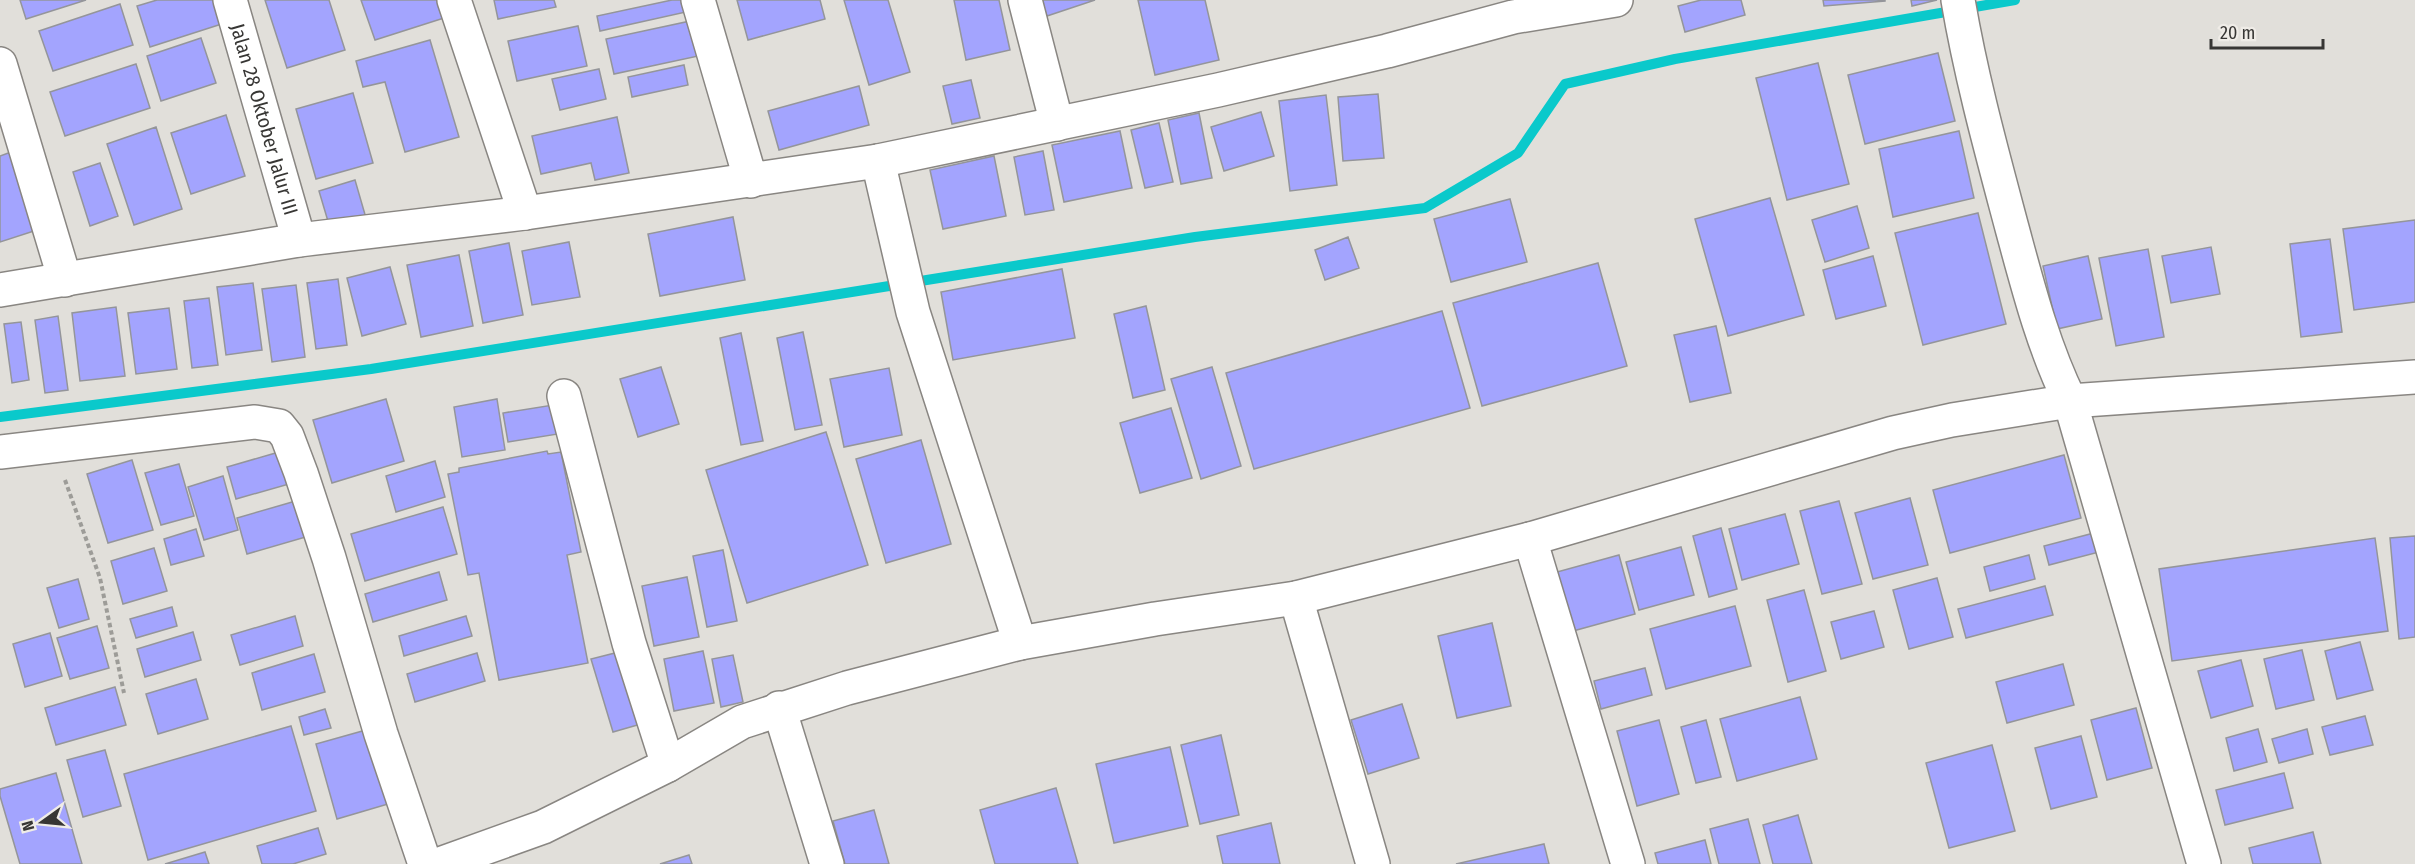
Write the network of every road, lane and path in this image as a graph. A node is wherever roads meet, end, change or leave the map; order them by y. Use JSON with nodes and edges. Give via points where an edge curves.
{"nodes":[{"id":1,"x":230,"y":0,"type":"edge"},
{"id":2,"x":454,"y":0,"type":"edge"},
{"id":3,"x":698,"y":0,"type":"edge"},
{"id":4,"x":1025,"y":0,"type":"edge"},
{"id":5,"x":1616,"y":0,"type":"edge"},
{"id":6,"x":1958,"y":0,"type":"edge"},
{"id":7,"x":0,"y":64,"type":"edge"},
{"id":8,"x":1057,"y":124,"type":"junction"},
{"id":9,"x":878,"y":161,"type":"junction"},
{"id":10,"x":751,"y":181,"type":"junction"},
{"id":11,"x":525,"y":213,"type":"junction"},
{"id":12,"x":299,"y":240,"type":"junction"},
{"id":13,"x":65,"y":280,"type":"junction"},
{"id":14,"x":0,"y":290,"type":"edge"},
{"id":15,"x":2415,"y":377,"type":"edge"},
{"id":16,"x":564,"y":396,"type":"dead end"},
{"id":17,"x":2070,"y":401,"type":"junction"},
{"id":18,"x":53,"y":445,"type":"junction"},
{"id":19,"x":0,"y":452,"type":"edge"},
{"id":20,"x":1530,"y":539,"type":"junction"},
{"id":21,"x":1296,"y":598,"type":"junction"},
{"id":22,"x":1020,"y":643,"type":"junction"},
{"id":23,"x":124,"y":693,"type":"dead end"},
{"id":24,"x":779,"y":708,"type":"junction"},
{"id":25,"x":668,"y":765,"type":"junction"},
{"id":26,"x":425,"y":864,"type":"edge"},
{"id":27,"x":440,"y":864,"type":"edge"},
{"id":28,"x":827,"y":864,"type":"edge"},
{"id":29,"x":1373,"y":864,"type":"edge"},
{"id":30,"x":1628,"y":864,"type":"edge"},
{"id":31,"x":2204,"y":864,"type":"edge"}],
"edges":[{"from":1,"to":12,"type":"street","name":"Jalan 28 Oktober Jalur III"},
{"from":2,"to":11,"type":"street"},
{"from":3,"to":10,"type":"street"},
{"from":4,"to":8,"type":"street"},
{"from":5,"to":8,"type":"street","via":[[1514,17],[1386,51]]},
{"from":6,"to":17,"type":"street","via":[[2040,329]]},
{"from":7,"to":13,"type":"street"},
{"from":8,"to":9,"type":"street"},
{"from":9,"to":10,"type":"street"},
{"from":9,"to":22,"type":"street","via":[[914,312]]},
{"from":10,"to":11,"type":"street"},
{"from":11,"to":12,"type":"street"},
{"from":12,"to":13,"type":"street"},
{"from":13,"to":14,"type":"street"},
{"from":15,"to":17,"type":"street"},
{"from":16,"to":25,"type":"street","via":[[629,643]]},
{"from":17,"to":20,"type":"street","via":[[1893,433]]},
{"from":17,"to":31,"type":"street"},
{"from":18,"to":19,"type":"street"},
{"from":18,"to":23,"type":"path","via":[[100,578]]},
{"from":18,"to":26,"type":"street","via":[[255,422],[279,426],[287,436],[301,473]]},
{"from":20,"to":21,"type":"street"},
{"from":20,"to":30,"type":"street"},
{"from":21,"to":22,"type":"street"},
{"from":21,"to":29,"type":"street"},
{"from":22,"to":24,"type":"street"},
{"from":24,"to":25,"type":"street","via":[[742,722]]},
{"from":24,"to":28,"type":"street"},
{"from":25,"to":27,"type":"street","via":[[543,827]]}]}
